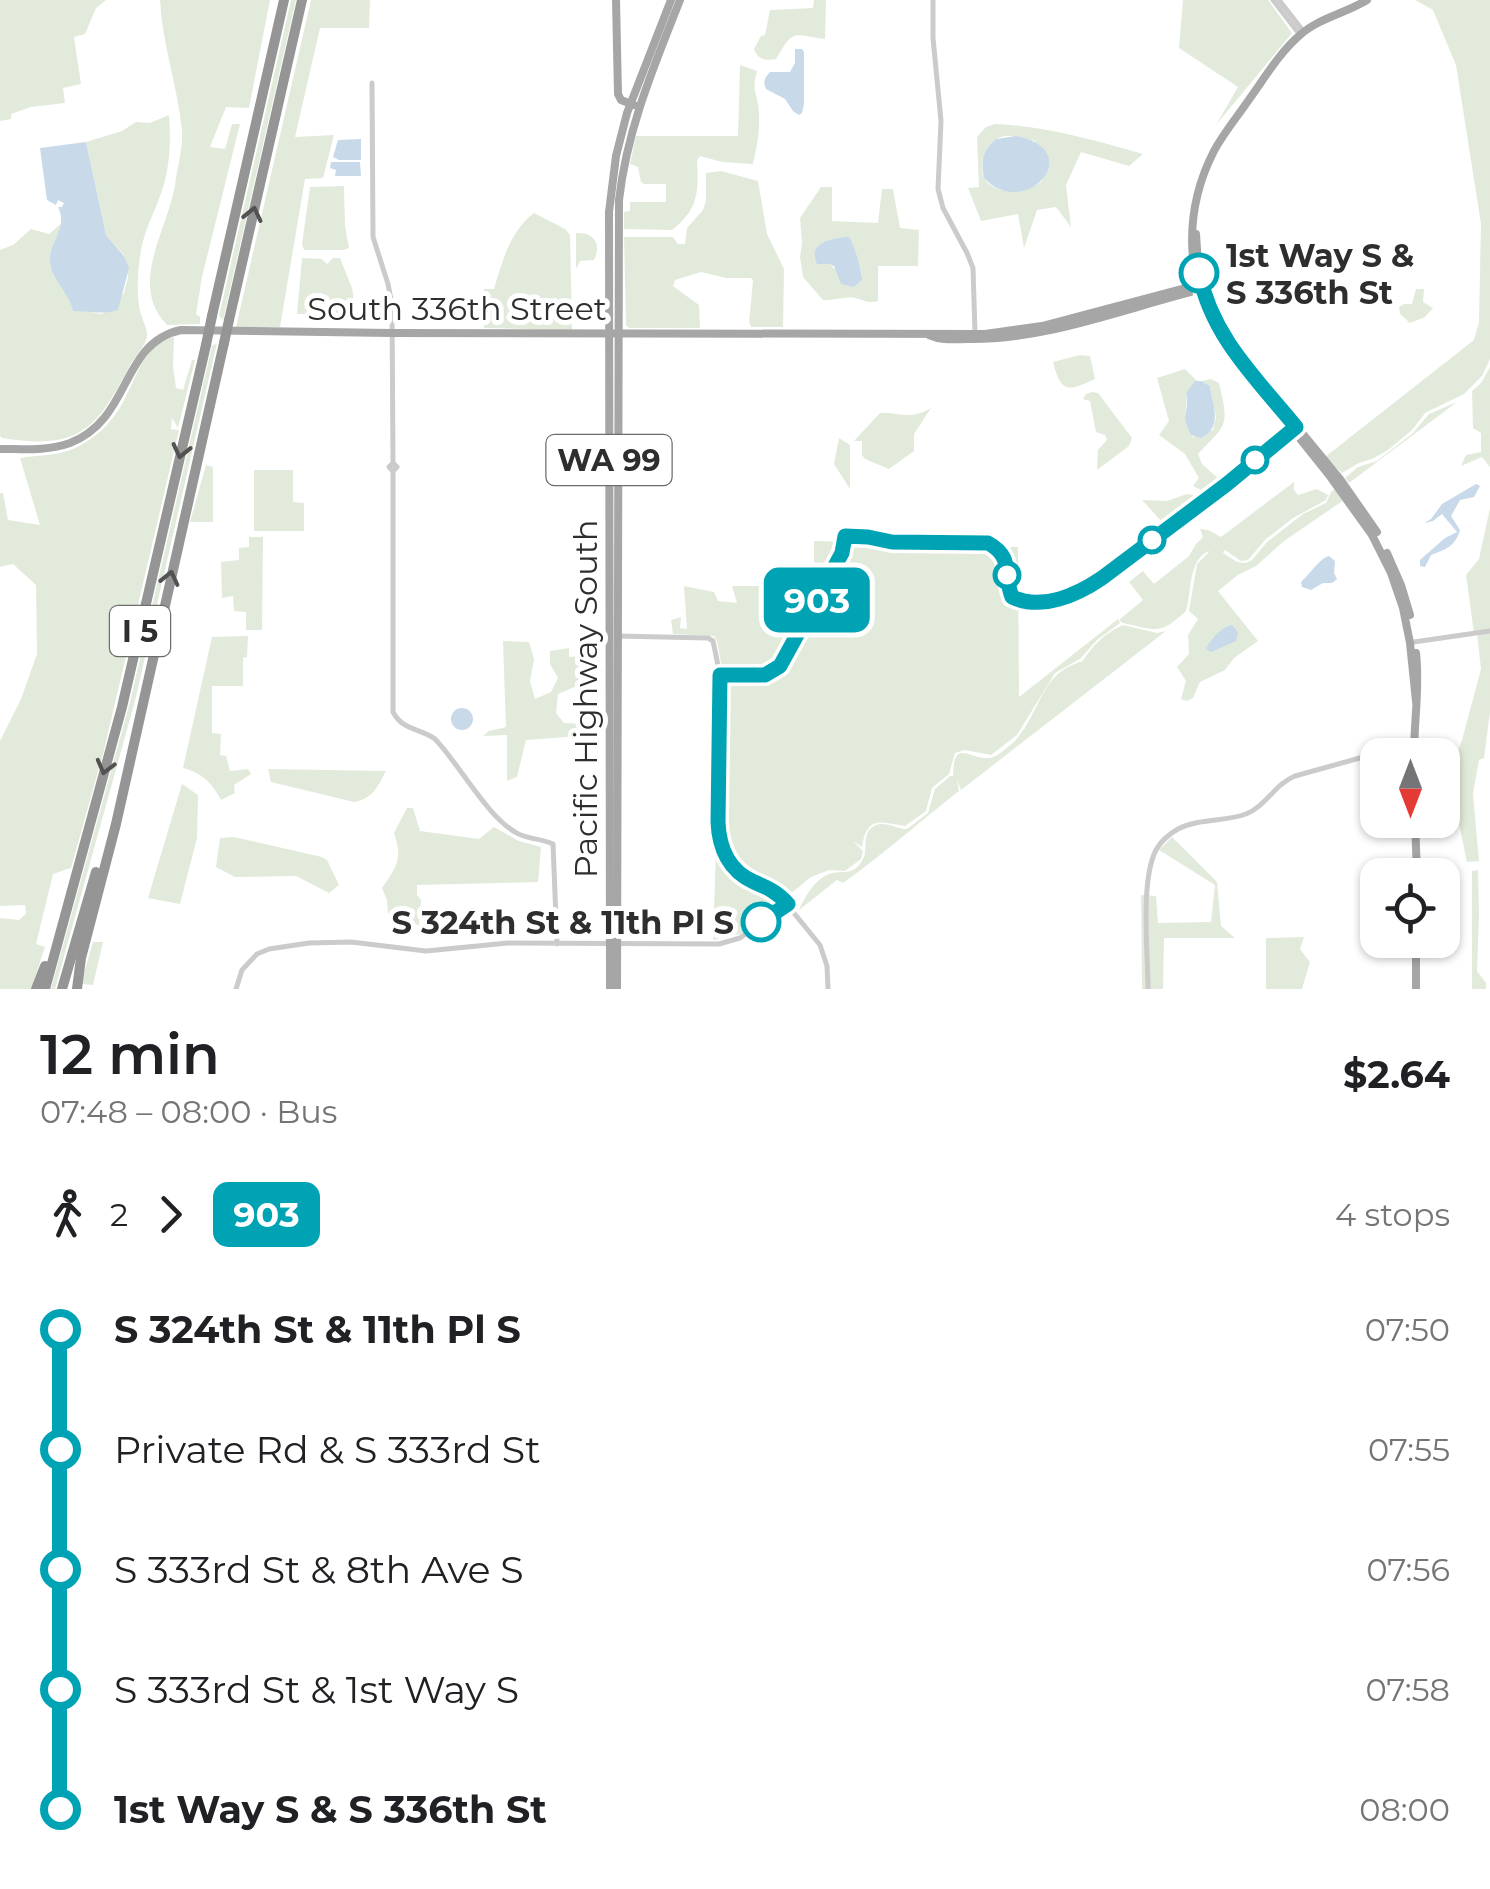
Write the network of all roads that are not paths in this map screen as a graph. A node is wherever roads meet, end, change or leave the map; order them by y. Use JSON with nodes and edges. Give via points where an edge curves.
{"nodes":[{"id":1,"x":282,"y":0,"type":"edge"},
{"id":2,"x":302,"y":0,"type":"edge"},
{"id":3,"x":616,"y":0,"type":"edge"},
{"id":4,"x":671,"y":0,"type":"edge"},
{"id":5,"x":680,"y":0,"type":"edge"},
{"id":6,"x":933,"y":0,"type":"edge"},
{"id":7,"x":1276,"y":0,"type":"edge"},
{"id":8,"x":1368,"y":0,"type":"edge"},
{"id":9,"x":1302,"y":33,"type":"junction"},
{"id":10,"x":372,"y":83,"type":"dead end"},
{"id":11,"x":634,"y":105,"type":"junction"},
{"id":12,"x":609,"y":220,"type":"junction"},
{"id":13,"x":1193,"y":220,"type":"junction"},
{"id":14,"x":618,"y":255,"type":"junction"},
{"id":15,"x":1197,"y":288,"type":"junction"},
{"id":16,"x":391,"y":334,"type":"junction"},
{"id":17,"x":613,"y":334,"type":"junction"},
{"id":18,"x":974,"y":337,"type":"junction"},
{"id":19,"x":0,"y":447,"type":"edge"},
{"id":20,"x":610,"y":469,"type":"junction"},
{"id":21,"x":1331,"y":473,"type":"junction"},
{"id":22,"x":610,"y":499,"type":"junction"},
{"id":23,"x":618,"y":512,"type":"junction"},
{"id":24,"x":618,"y":536,"type":"junction"},
{"id":25,"x":1405,"y":606,"type":"junction"},
{"id":26,"x":1490,"y":631,"type":"edge"},
{"id":27,"x":613,"y":636,"type":"junction"},
{"id":28,"x":1414,"y":642,"type":"junction"},
{"id":29,"x":1416,"y":701,"type":"junction"},
{"id":30,"x":1415,"y":738,"type":"edge"},
{"id":31,"x":132,"y":741,"type":"junction"},
{"id":32,"x":1360,"y":758,"type":"edge"},
{"id":33,"x":68,"y":904,"type":"junction"},
{"id":34,"x":788,"y":904,"type":"junction"},
{"id":35,"x":555,"y":934,"type":"junction"},
{"id":36,"x":548,"y":943,"type":"junction"},
{"id":37,"x":557,"y":944,"type":"junction"},
{"id":38,"x":610,"y":944,"type":"junction"},
{"id":39,"x":1416,"y":958,"type":"edge"},
{"id":40,"x":36,"y":989,"type":"edge"},
{"id":41,"x":44,"y":989,"type":"edge"},
{"id":42,"x":62,"y":989,"type":"edge"},
{"id":43,"x":77,"y":989,"type":"edge"},
{"id":44,"x":236,"y":989,"type":"edge"},
{"id":45,"x":614,"y":989,"type":"edge"},
{"id":46,"x":828,"y":989,"type":"edge"},
{"id":47,"x":1148,"y":989,"type":"edge"},
{"id":48,"x":1416,"y":989,"type":"edge"}],
"edges":[{"from":1,"to":33,"type":"highway","number":"I 5","one_way":true,"bridge":true,"via":[[122,707]]},
{"from":31,"to":2,"type":"highway","number":"I 5","one_way":true,"bridge":true},
{"from":3,"to":11,"type":"main road","via":[[617,88],[621,100]]},
{"from":4,"to":11,"type":"main road","name":"Pacific Highway South","number":"WA 99"},
{"from":5,"to":11,"type":"main road","name":"Pacific Highway South","number":"WA 99"},
{"from":6,"to":18,"type":"street","via":[[938,189],[972,263]]},
{"from":7,"to":9,"type":"street"},
{"from":8,"to":9,"type":"main road"},
{"from":9,"to":13,"type":"main road","via":[[1218,144]]},
{"from":10,"to":16,"type":"street","via":[[372,236],[390,290]]},
{"from":11,"to":12,"type":"main road","name":"Pacific Highway South","number":"WA 99","via":[[616,156]]},
{"from":11,"to":14,"type":"main road","name":"Pacific Highway South","number":"WA 99","via":[[620,187]]},
{"from":12,"to":14,"type":"main road"},
{"from":12,"to":17,"type":"main road","name":"Pacific Highway South","number":"WA 99"},
{"from":13,"to":15,"type":"main road"},
{"from":13,"to":21,"type":"main road","via":[[1202,287],[1221,333]]},
{"from":14,"to":17,"type":"main road","name":"Pacific Highway South","number":"WA 99"},
{"from":15,"to":18,"type":"main road","name":"South 336th Street","via":[[1048,331]]},
{"from":15,"to":21,"type":"main road","via":[[1216,334]]},
{"from":16,"to":17,"type":"main road","name":"South 336th Street"},
{"from":16,"to":19,"type":"main road","name":"South 336th Street","via":[[169,333],[144,351],[98,425],[68,443]]},
{"from":16,"to":35,"type":"street","via":[[391,704],[399,722],[441,744],[506,827],[554,844]]},
{"from":17,"to":18,"type":"main road","name":"South 336th Street"},
{"from":17,"to":20,"type":"main road","name":"Pacific Highway South","number":"WA 99"},
{"from":17,"to":23,"type":"main road","name":"Pacific Highway South","number":"WA 99"},
{"from":20,"to":22,"type":"main road","name":"Pacific Highway South","number":"WA 99"},
{"from":20,"to":23,"type":"main road"},
{"from":21,"to":25,"type":"main road","via":[[1360,505],[1396,570]]},
{"from":22,"to":24,"type":"main road"},
{"from":22,"to":27,"type":"main road","name":"Pacific Highway South","number":"WA 99"},
{"from":23,"to":24,"type":"main road","name":"Pacific Highway South","number":"WA 99"},
{"from":24,"to":27,"type":"main road","name":"Pacific Highway South","number":"WA 99"},
{"from":25,"to":28,"type":"main road"},
{"from":25,"to":29,"type":"main road"},
{"from":26,"to":28,"type":"street"},
{"from":27,"to":34,"type":"street","via":[[714,642],[721,845],[740,872]]},
{"from":27,"to":38,"type":"main road","name":"Pacific Highway South","number":"WA 99"},
{"from":28,"to":29,"type":"main road"},
{"from":29,"to":30,"type":"main road"},
{"from":31,"to":42,"type":"highway","number":"I 5"},
{"from":31,"to":43,"type":"highway"},
{"from":32,"to":47,"type":"street","via":[[1294,776],[1251,812],[1182,827],[1159,845],[1148,886]]},
{"from":33,"to":40,"type":"highway"},
{"from":33,"to":41,"type":"highway","number":"I 5"},
{"from":34,"to":38,"type":"street","via":[[731,942]]},
{"from":34,"to":46,"type":"street","via":[[822,949]]},
{"from":35,"to":36,"type":"street"},
{"from":35,"to":37,"type":"street"},
{"from":36,"to":37,"type":"street"},
{"from":36,"to":44,"type":"street","via":[[430,951],[352,942],[262,951],[242,970]]},
{"from":37,"to":38,"type":"street"},
{"from":38,"to":45,"type":"main road","name":"Pacific Highway South","number":"WA 99"},
{"from":39,"to":48,"type":"main road"}]}
